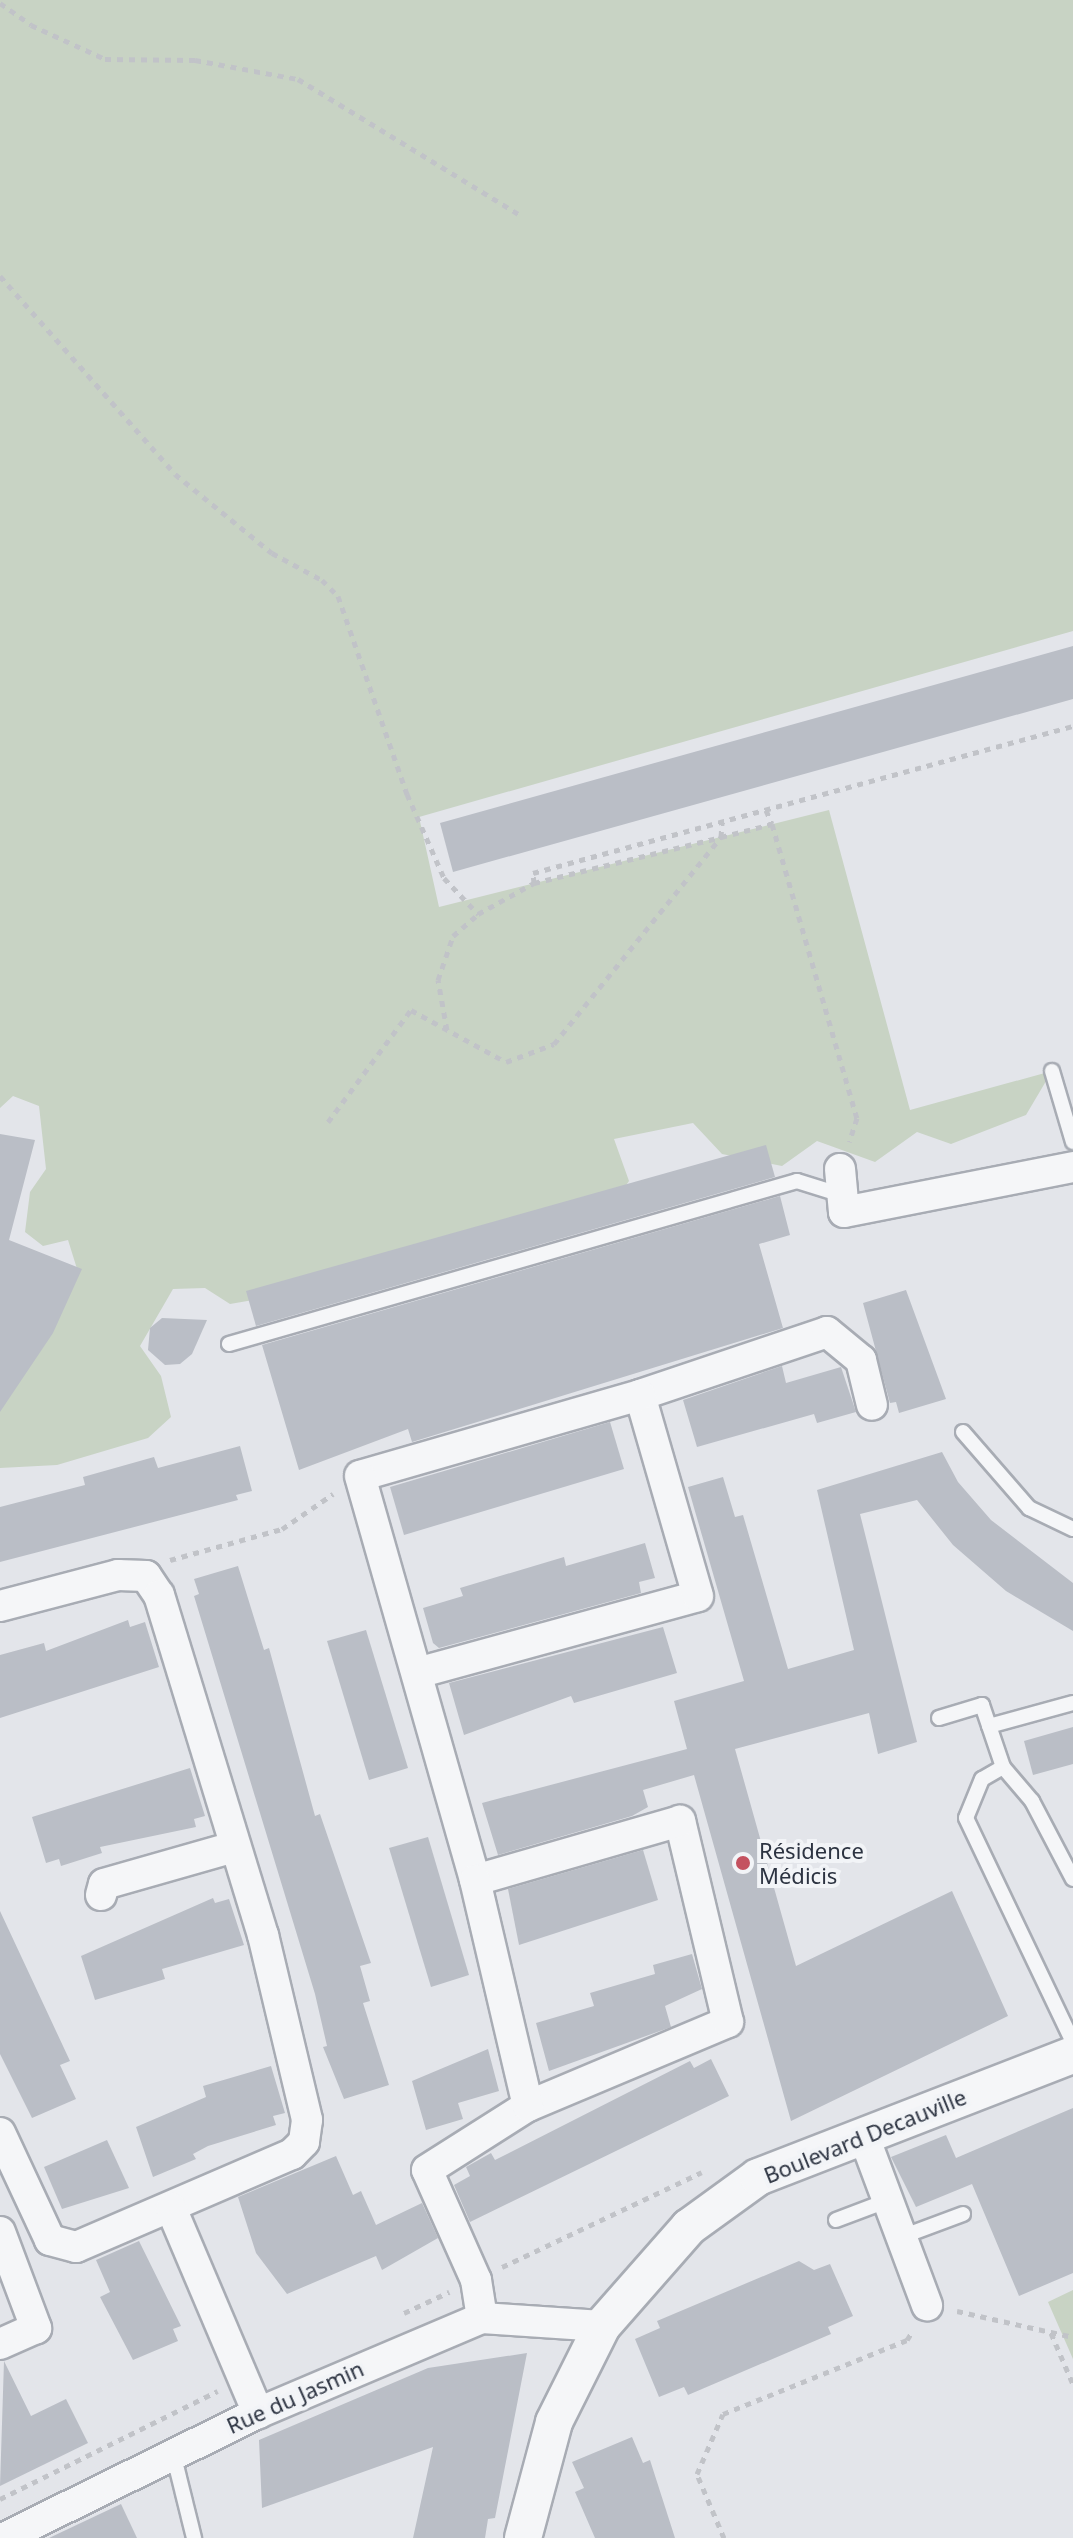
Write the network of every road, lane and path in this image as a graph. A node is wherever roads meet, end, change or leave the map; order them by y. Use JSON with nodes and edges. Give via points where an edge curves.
{"nodes":[{"id":1,"x":0,"y":3,"type":"edge"},
{"id":2,"x":522,"y":216,"type":"dead end"},
{"id":3,"x":0,"y":276,"type":"edge"},
{"id":4,"x":1073,"y":726,"type":"edge"},
{"id":5,"x":766,"y":810,"type":"junction"},
{"id":6,"x":722,"y":822,"type":"junction"},
{"id":7,"x":772,"y":824,"type":"junction"},
{"id":8,"x":721,"y":837,"type":"junction"},
{"id":9,"x":534,"y":883,"type":"junction"},
{"id":10,"x":478,"y":914,"type":"junction"},
{"id":11,"x":447,"y":1030,"type":"junction"},
{"id":12,"x":1052,"y":1071,"type":"dead end"},
{"id":13,"x":328,"y":1122,"type":"dead end"},
{"id":14,"x":1073,"y":1142,"type":"edge"},
{"id":15,"x":1073,"y":1167,"type":"edge"},
{"id":16,"x":842,"y":1192,"type":"junction"},
{"id":17,"x":229,"y":1344,"type":"dead end"},
{"id":18,"x":640,"y":1395,"type":"junction"},
{"id":19,"x":872,"y":1405,"type":"dead end"},
{"id":20,"x":963,"y":1432,"type":"dead end"},
{"id":21,"x":360,"y":1476,"type":"junction"},
{"id":22,"x":1073,"y":1529,"type":"edge"},
{"id":23,"x":146,"y":1576,"type":"junction"},
{"id":24,"x":0,"y":1606,"type":"edge"},
{"id":25,"x":417,"y":1673,"type":"junction"},
{"id":26,"x":1073,"y":1703,"type":"edge"},
{"id":27,"x":939,"y":1718,"type":"dead end"},
{"id":28,"x":989,"y":1726,"type":"junction"},
{"id":29,"x":1003,"y":1767,"type":"junction"},
{"id":30,"x":234,"y":1847,"type":"junction"},
{"id":31,"x":1073,"y":1879,"type":"edge"},
{"id":32,"x":475,"y":1880,"type":"junction"},
{"id":33,"x":101,"y":1895,"type":"dead end"},
{"id":34,"x":1073,"y":2042,"type":"edge"},
{"id":35,"x":1073,"y":2055,"type":"edge"},
{"id":36,"x":528,"y":2106,"type":"junction"},
{"id":37,"x":0,"y":2133,"type":"edge"},
{"id":38,"x":863,"y":2134,"type":"junction"},
{"id":39,"x":717,"y":2164,"type":"dead end"},
{"id":40,"x":889,"y":2200,"type":"junction"},
{"id":41,"x":171,"y":2208,"type":"junction"},
{"id":42,"x":963,"y":2214,"type":"dead end"},
{"id":43,"x":836,"y":2220,"type":"dead end"},
{"id":44,"x":0,"y":2232,"type":"edge"},
{"id":45,"x":904,"y":2236,"type":"junction"},
{"id":46,"x":476,"y":2280,"type":"junction"},
{"id":47,"x":927,"y":2305,"type":"junction"},
{"id":48,"x":482,"y":2318,"type":"junction"},
{"id":49,"x":393,"y":2319,"type":"dead end"},
{"id":50,"x":602,"y":2326,"type":"junction"},
{"id":51,"x":1050,"y":2332,"type":"junction"},
{"id":52,"x":1073,"y":2337,"type":"edge"},
{"id":53,"x":0,"y":2344,"type":"edge"},
{"id":54,"x":244,"y":2384,"type":"junction"},
{"id":55,"x":1073,"y":2384,"type":"edge"},
{"id":56,"x":258,"y":2413,"type":"junction"},
{"id":57,"x":173,"y":2453,"type":"junction"},
{"id":58,"x":0,"y":2499,"type":"edge"},
{"id":59,"x":4,"y":2538,"type":"edge"},
{"id":60,"x":194,"y":2538,"type":"edge"},
{"id":61,"x":523,"y":2538,"type":"edge"},
{"id":62,"x":724,"y":2538,"type":"edge"}],
"edges":[{"from":1,"to":2,"type":"path","via":[[31,25],[105,59],[195,60],[298,79]]},
{"from":3,"to":10,"type":"path","via":[[175,474],[272,553],[322,580],[338,596],[413,808],[444,878]]},
{"from":4,"to":5,"type":"path"},
{"from":5,"to":6,"type":"path"},
{"from":5,"to":7,"type":"path"},
{"from":6,"to":8,"type":"path"},
{"from":6,"to":9,"type":"path","via":[[533,873]]},
{"from":7,"to":8,"type":"path"},
{"from":7,"to":16,"type":"path","via":[[857,1118]]},
{"from":8,"to":9,"type":"path"},
{"from":8,"to":11,"type":"path","via":[[554,1044],[506,1062]]},
{"from":9,"to":10,"type":"path"},
{"from":10,"to":11,"type":"path","via":[[453,936],[438,980]]},
{"from":11,"to":13,"type":"path","via":[[411,1010]]},
{"from":12,"to":14,"type":"lane"},
{"from":15,"to":16,"type":"street"},
{"from":16,"to":17,"type":"lane","via":[[797,1181]]},
{"from":18,"to":19,"type":"street","via":[[827,1332],[861,1360]]},
{"from":18,"to":21,"type":"street"},
{"from":18,"to":25,"type":"street","via":[[698,1596]]},
{"from":20,"to":22,"type":"lane","via":[[1029,1508]]},
{"from":21,"to":23,"type":"path","via":[[282,1529],[170,1560]]},
{"from":21,"to":25,"type":"street"},
{"from":23,"to":24,"type":"street","via":[[118,1575]]},
{"from":23,"to":30,"type":"street","via":[[159,1595]]},
{"from":25,"to":32,"type":"street"},
{"from":26,"to":28,"type":"lane"},
{"from":27,"to":28,"type":"lane","via":[[982,1705]]},
{"from":28,"to":29,"type":"lane"},
{"from":29,"to":31,"type":"lane","via":[[1032,1801]]},
{"from":29,"to":34,"type":"lane","via":[[982,1779],[966,1818]]},
{"from":30,"to":33,"type":"street","via":[[104,1884]]},
{"from":30,"to":41,"type":"street","via":[[263,1935],[307,2120],[304,2142],[292,2154]]},
{"from":32,"to":36,"type":"street"},
{"from":32,"to":36,"type":"street","via":[[680,1821],[728,2022]]},
{"from":35,"to":38,"type":"street","name":"Boulevard Decauville"},
{"from":36,"to":46,"type":"street","via":[[427,2170]]},
{"from":37,"to":41,"type":"street","via":[[38,2222],[59,2245],[76,2247]]},
{"from":38,"to":40,"type":"street"},
{"from":38,"to":50,"type":"street","name":"Boulevard Decauville","via":[[758,2177],[689,2227]]},
{"from":39,"to":46,"type":"path"},
{"from":40,"to":43,"type":"lane"},
{"from":40,"to":45,"type":"street"},
{"from":41,"to":54,"type":"street"},
{"from":42,"to":45,"type":"lane"},
{"from":44,"to":53,"type":"street","via":[[36,2328]]},
{"from":45,"to":47,"type":"street"},
{"from":46,"to":48,"type":"street"},
{"from":46,"to":49,"type":"path"},
{"from":47,"to":51,"type":"path"},
{"from":47,"to":62,"type":"path","via":[[907,2340],[723,2414],[697,2474]]},
{"from":48,"to":50,"type":"street","name":"Rue du Jasmin"},
{"from":48,"to":56,"type":"street","name":"Rue du Jasmin"},
{"from":50,"to":61,"type":"street","name":"Boulevard Decauville","via":[[554,2422]]},
{"from":51,"to":52,"type":"path"},
{"from":51,"to":55,"type":"path"},
{"from":54,"to":56,"type":"street"},
{"from":54,"to":58,"type":"path"},
{"from":56,"to":57,"type":"street","name":"Rue du Jasmin"},
{"from":57,"to":59,"type":"street","name":"Rue du Jasmin"},
{"from":57,"to":60,"type":"lane"}]}
